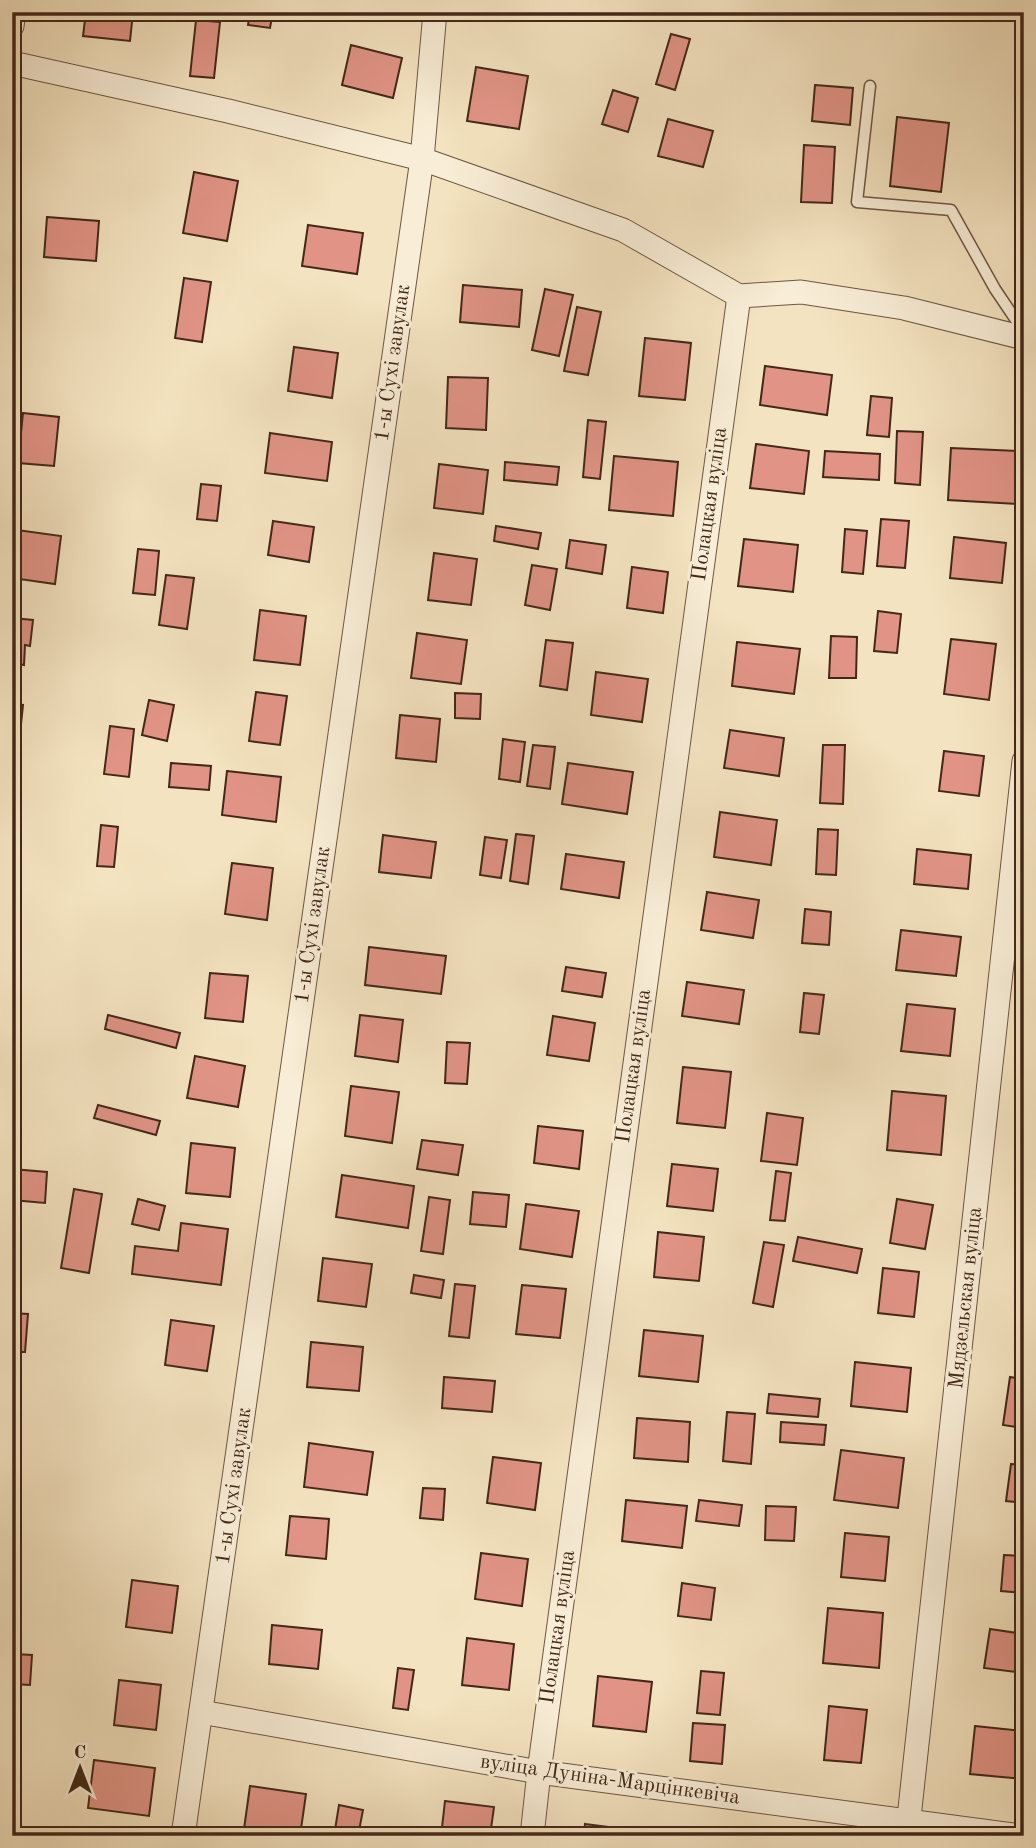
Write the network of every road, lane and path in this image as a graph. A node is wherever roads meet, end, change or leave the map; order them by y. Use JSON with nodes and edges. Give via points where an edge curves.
{"nodes":[{"id":1,"x":14,"y":12,"type":"edge"},
{"id":2,"x":435,"y":12,"type":"edge"},
{"id":3,"x":12,"y":26,"type":"edge"},
{"id":4,"x":12,"y":63,"type":"edge"},
{"id":5,"x":870,"y":86,"type":"dead end"},
{"id":6,"x":422,"y":159,"type":"junction"},
{"id":7,"x":738,"y":296,"type":"junction"},
{"id":8,"x":1024,"y":332,"type":"edge"},
{"id":9,"x":1024,"y":338,"type":"edge"},
{"id":10,"x":1024,"y":761,"type":"edge"},
{"id":11,"x":201,"y":1712,"type":"junction"},
{"id":12,"x":538,"y":1772,"type":"junction"},
{"id":13,"x":908,"y":1828,"type":"edge"},
{"id":14,"x":183,"y":1836,"type":"edge"},
{"id":15,"x":532,"y":1836,"type":"edge"},
{"id":16,"x":1021,"y":1836,"type":"edge"}],
"edges":[{"from":1,"to":3,"type":"street"},
{"from":2,"to":6,"type":"street","name":"1-ы Сухі завулак"},
{"from":4,"to":6,"type":"street"},
{"from":5,"to":8,"type":"lane","via":[[857,202],[951,210]]},
{"from":6,"to":7,"type":"street","via":[[623,230]]},
{"from":6,"to":11,"type":"street","name":"1-ы Сухі завулак"},
{"from":7,"to":9,"type":"street","via":[[801,292],[904,307]]},
{"from":7,"to":12,"type":"street","name":"Полацкая вуліца"},
{"from":10,"to":13,"type":"street","name":"Мядзельская вуліца"},
{"from":11,"to":12,"type":"street","name":"вуліца Дуніна-Марцінкевіча"},
{"from":11,"to":14,"type":"street","name":"1-ы Сухі завулак"},
{"from":12,"to":13,"type":"street","name":"вуліца Дуніна-Марцінкевіча"},
{"from":12,"to":15,"type":"street","name":"Полацкая вуліца"},
{"from":13,"to":16,"type":"street","name":"вуліца Дуніна-Марцінкевіча"}]}
